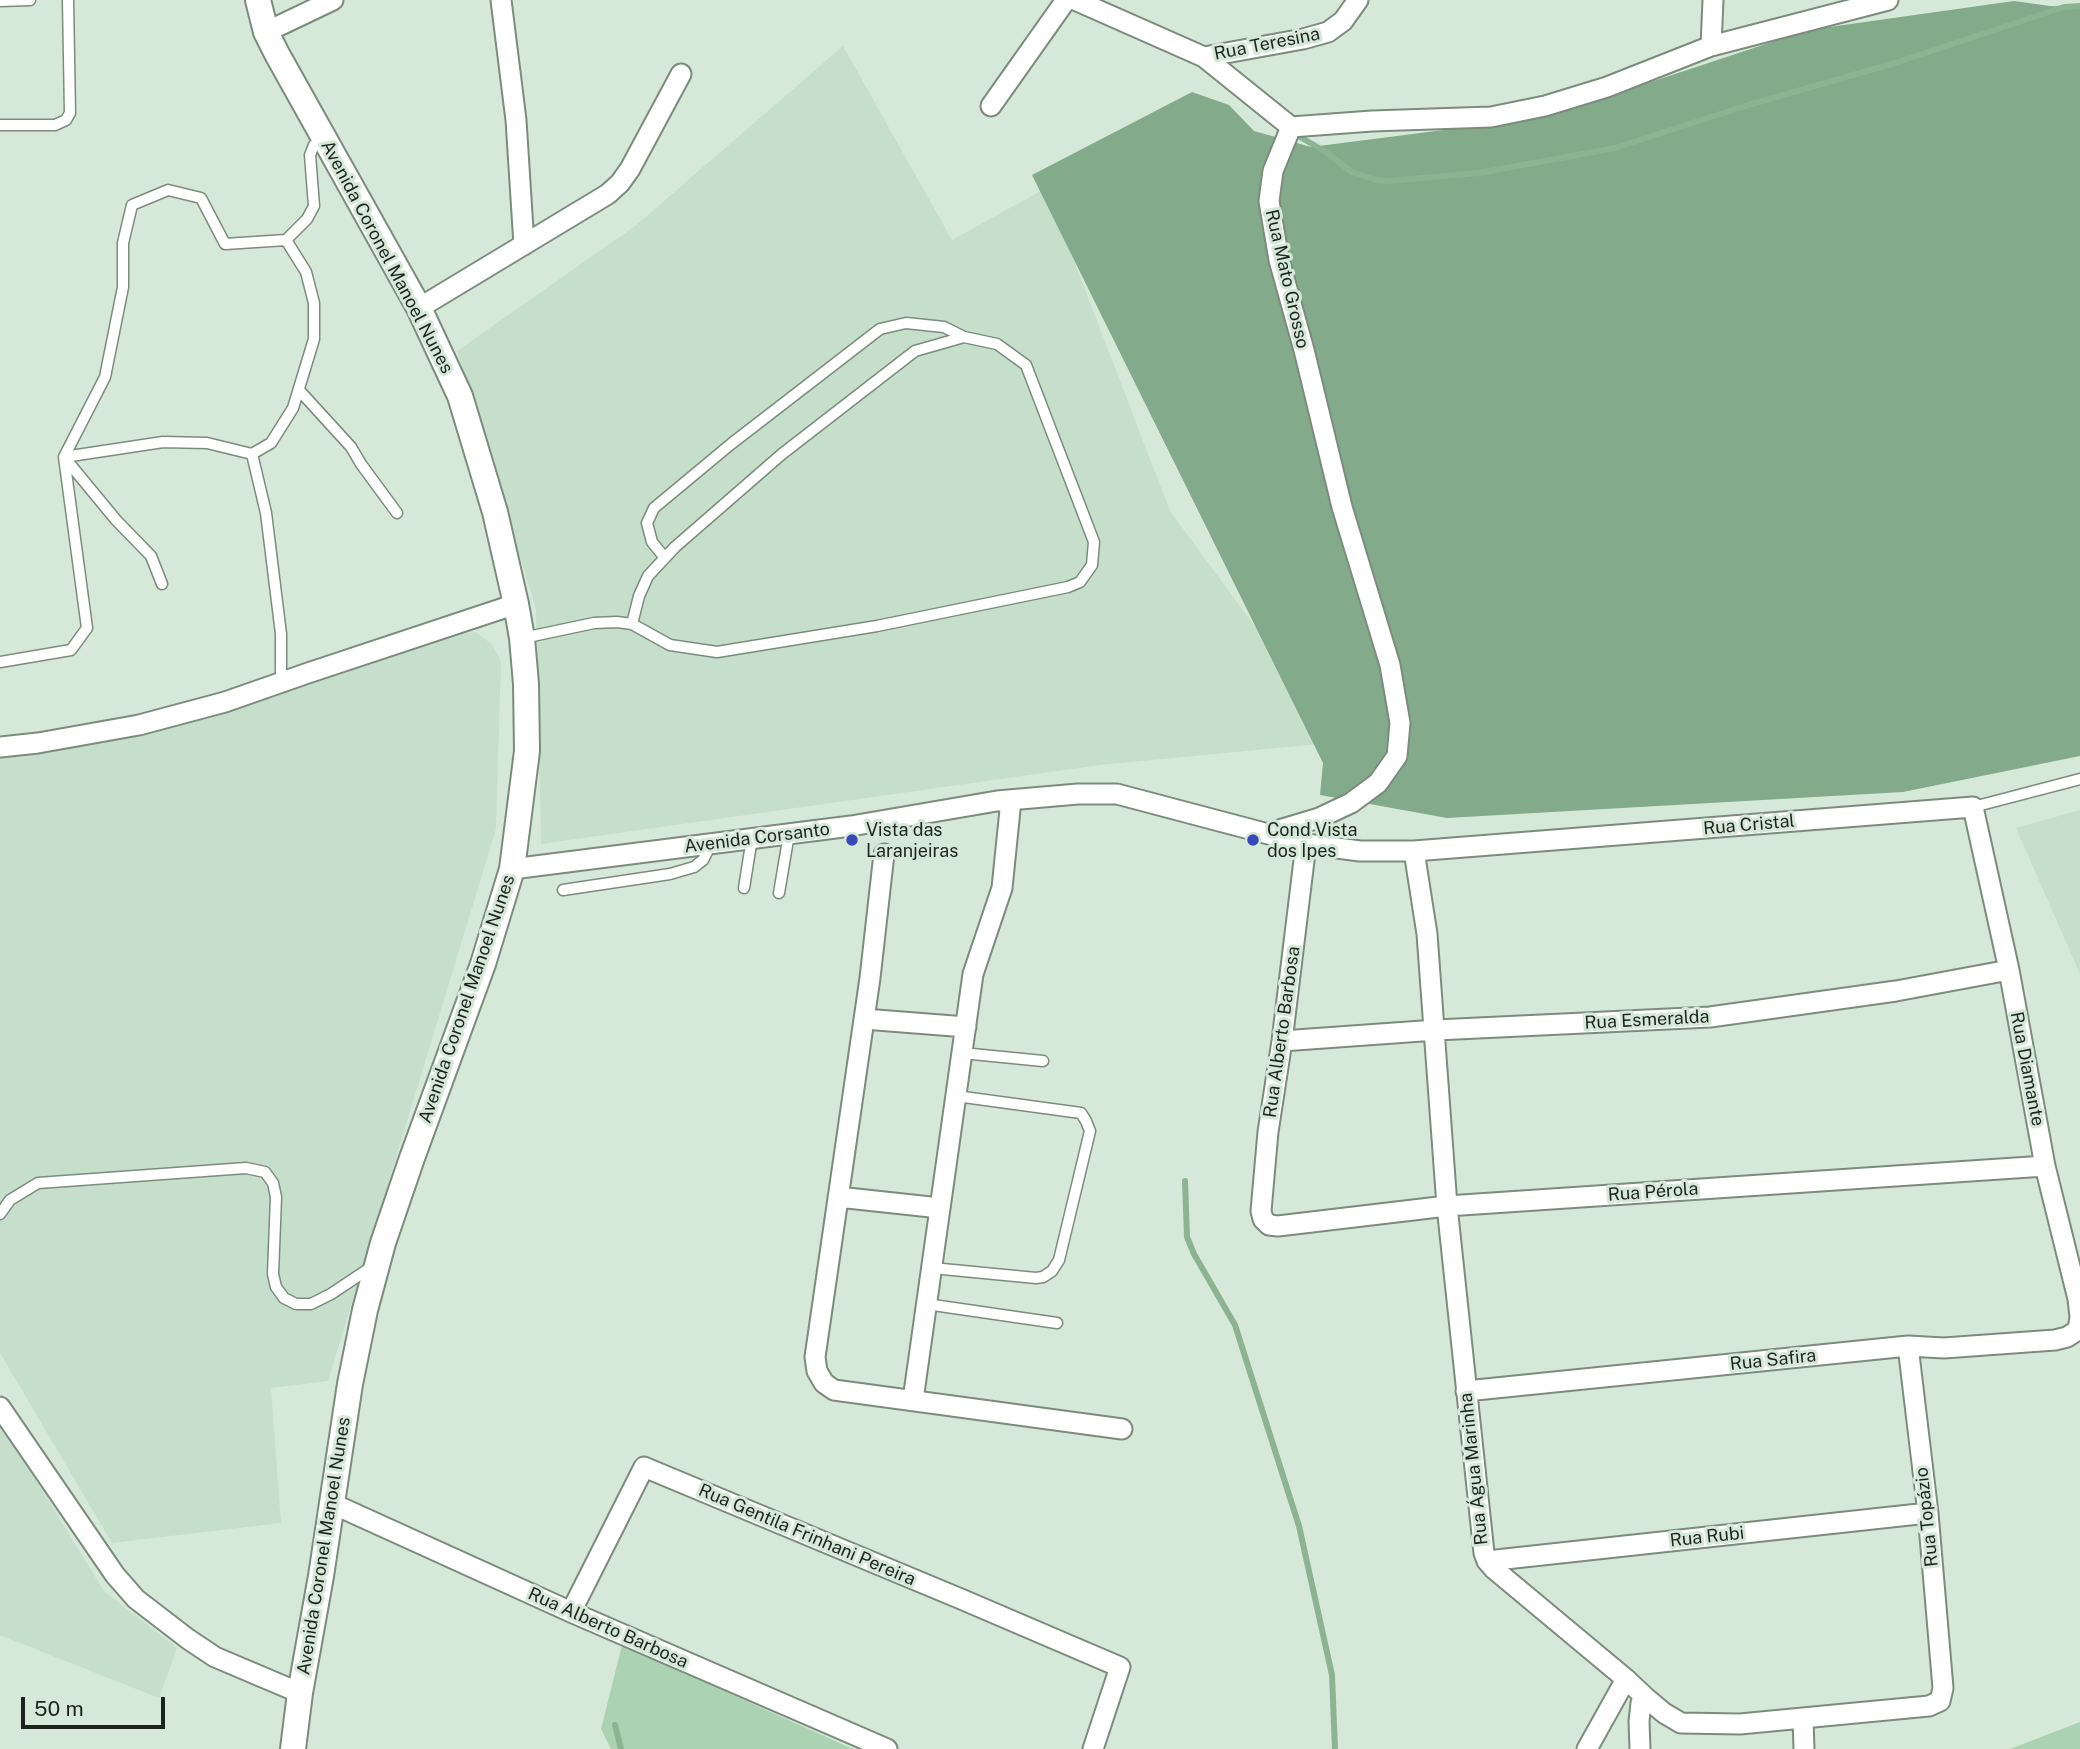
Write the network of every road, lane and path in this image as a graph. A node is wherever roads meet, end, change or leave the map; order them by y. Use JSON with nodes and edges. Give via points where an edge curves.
{"nodes":[{"id":1,"x":30,"y":0,"type":"edge"},
{"id":2,"x":68,"y":0,"type":"edge"},
{"id":3,"x":258,"y":0,"type":"edge"},
{"id":4,"x":333,"y":0,"type":"edge"},
{"id":5,"x":501,"y":0,"type":"edge"},
{"id":6,"x":1066,"y":0,"type":"edge"},
{"id":7,"x":1075,"y":0,"type":"edge"},
{"id":8,"x":1359,"y":0,"type":"edge"},
{"id":9,"x":1713,"y":0,"type":"edge"},
{"id":10,"x":1888,"y":0,"type":"edge"},
{"id":11,"x":0,"y":1,"type":"edge"},
{"id":12,"x":266,"y":32,"type":"junction"},
{"id":13,"x":1711,"y":46,"type":"junction"},
{"id":14,"x":1204,"y":57,"type":"junction"},
{"id":15,"x":681,"y":74,"type":"dead end"},
{"id":16,"x":991,"y":106,"type":"dead end"},
{"id":17,"x":0,"y":125,"type":"edge"},
{"id":18,"x":1291,"y":127,"type":"junction"},
{"id":19,"x":324,"y":139,"type":"junction"},
{"id":20,"x":286,"y":240,"type":"junction"},
{"id":21,"x":524,"y":245,"type":"junction"},
{"id":22,"x":419,"y":308,"type":"junction"},
{"id":23,"x":964,"y":337,"type":"junction"},
{"id":24,"x":299,"y":390,"type":"junction"},
{"id":25,"x":252,"y":454,"type":"junction"},
{"id":26,"x":64,"y":457,"type":"junction"},
{"id":27,"x":397,"y":513,"type":"dead end"},
{"id":28,"x":665,"y":558,"type":"junction"},
{"id":29,"x":162,"y":584,"type":"dead end"},
{"id":30,"x":516,"y":604,"type":"junction"},
{"id":31,"x":632,"y":624,"type":"junction"},
{"id":32,"x":522,"y":638,"type":"junction"},
{"id":33,"x":0,"y":662,"type":"edge"},
{"id":34,"x":281,"y":682,"type":"junction"},
{"id":35,"x":0,"y":747,"type":"edge"},
{"id":36,"x":2080,"y":779,"type":"edge"},
{"id":37,"x":1011,"y":800,"type":"junction"},
{"id":38,"x":1973,"y":807,"type":"junction"},
{"id":39,"x":789,"y":833,"type":"junction"},
{"id":40,"x":1268,"y":833,"type":"junction"},
{"id":41,"x":752,"y":838,"type":"junction"},
{"id":42,"x":712,"y":843,"type":"junction"},
{"id":43,"x":1306,"y":844,"type":"junction"},
{"id":44,"x":1414,"y":851,"type":"junction"},
{"id":45,"x":884,"y":854,"type":"dead end"},
{"id":46,"x":512,"y":870,"type":"junction"},
{"id":47,"x":744,"y":888,"type":"dead end"},
{"id":48,"x":563,"y":891,"type":"dead end"},
{"id":49,"x":779,"y":893,"type":"dead end"},
{"id":50,"x":2008,"y":970,"type":"junction"},
{"id":51,"x":864,"y":1019,"type":"junction"},
{"id":52,"x":966,"y":1027,"type":"junction"},
{"id":53,"x":1436,"y":1030,"type":"junction"},
{"id":54,"x":1282,"y":1041,"type":"junction"},
{"id":55,"x":962,"y":1053,"type":"junction"},
{"id":56,"x":1042,"y":1060,"type":"dead end"},
{"id":57,"x":956,"y":1096,"type":"junction"},
{"id":58,"x":2045,"y":1166,"type":"junction"},
{"id":59,"x":838,"y":1197,"type":"junction"},
{"id":60,"x":1447,"y":1206,"type":"junction"},
{"id":61,"x":940,"y":1208,"type":"junction"},
{"id":62,"x":0,"y":1214,"type":"edge"},
{"id":63,"x":1263,"y":1219,"type":"joint"},
{"id":64,"x":378,"y":1263,"type":"junction"},
{"id":65,"x":932,"y":1268,"type":"junction"},
{"id":66,"x":926,"y":1304,"type":"junction"},
{"id":67,"x":1057,"y":1323,"type":"dead end"},
{"id":68,"x":2078,"y":1331,"type":"joint"},
{"id":69,"x":1908,"y":1346,"type":"junction"},
{"id":70,"x":1466,"y":1391,"type":"junction"},
{"id":71,"x":913,"y":1401,"type":"junction"},
{"id":72,"x":0,"y":1408,"type":"edge"},
{"id":73,"x":1122,"y":1429,"type":"dead end"},
{"id":74,"x":331,"y":1503,"type":"junction"},
{"id":75,"x":1928,"y":1513,"type":"junction"},
{"id":76,"x":1487,"y":1561,"type":"junction"},
{"id":77,"x":571,"y":1612,"type":"junction"},
{"id":78,"x":1626,"y":1679,"type":"junction"},
{"id":79,"x":1943,"y":1688,"type":"joint"},
{"id":80,"x":300,"y":1693,"type":"junction"},
{"id":81,"x":1645,"y":1697,"type":"junction"},
{"id":82,"x":1803,"y":1719,"type":"junction"},
{"id":83,"x":293,"y":1749,"type":"edge"},
{"id":84,"x":887,"y":1749,"type":"edge"},
{"id":85,"x":1093,"y":1749,"type":"edge"},
{"id":86,"x":1587,"y":1749,"type":"edge"},
{"id":87,"x":1640,"y":1749,"type":"edge"},
{"id":88,"x":1804,"y":1749,"type":"edge"}],
"edges":[{"from":1,"to":11,"type":"lane"},
{"from":2,"to":17,"type":"lane","via":[[70,113],[55,125]]},
{"from":3,"to":12,"type":"street","name":"Avenida Coronel Manoel Nunes"},
{"from":4,"to":12,"type":"street"},
{"from":5,"to":21,"type":"street","via":[[516,120]]},
{"from":6,"to":16,"type":"street"},
{"from":7,"to":14,"type":"street"},
{"from":8,"to":14,"type":"street","name":"Rua Teresina","via":[[1328,32]]},
{"from":9,"to":13,"type":"street"},
{"from":10,"to":13,"type":"street"},
{"from":12,"to":19,"type":"street","name":"Avenida Coronel Manoel Nunes"},
{"from":13,"to":18,"type":"street","via":[[1607,87],[1491,117]]},
{"from":14,"to":18,"type":"street"},
{"from":15,"to":21,"type":"street","via":[[620,183]]},
{"from":18,"to":40,"type":"street","name":"Rua Mato Grosso","via":[[1273,171],[1269,201],[1279,260],[1342,507],[1390,665],[1400,723],[1397,756],[1378,783],[1319,818]]},
{"from":19,"to":20,"type":"lane","via":[[314,145],[310,155],[314,206]]},
{"from":19,"to":22,"type":"street","name":"Avenida Coronel Manoel Nunes"},
{"from":20,"to":24,"type":"lane","via":[[306,272],[314,303],[314,339]]},
{"from":20,"to":26,"type":"lane","via":[[225,244],[201,198],[168,190],[132,205],[123,243],[123,287],[105,377]]},
{"from":21,"to":22,"type":"street"},
{"from":22,"to":30,"type":"street","name":"Avenida Coronel Manoel Nunes","via":[[460,396],[495,512]]},
{"from":23,"to":28,"type":"lane","via":[[915,351],[782,454]]},
{"from":23,"to":28,"type":"lane","via":[[944,327],[906,323],[880,328],[654,508],[647,523],[652,542]]},
{"from":23,"to":31,"type":"lane","via":[[997,344],[1026,365],[1094,542],[1092,565],[1080,582],[877,626],[717,652],[670,645]]},
{"from":24,"to":25,"type":"lane","via":[[271,443]]},
{"from":24,"to":27,"type":"lane","via":[[351,447]]},
{"from":25,"to":26,"type":"lane","via":[[207,443],[163,442]]},
{"from":25,"to":34,"type":"lane","via":[[266,513],[281,634]]},
{"from":26,"to":29,"type":"lane","via":[[151,556]]},
{"from":26,"to":33,"type":"lane","via":[[87,628],[71,650]]},
{"from":28,"to":31,"type":"lane","via":[[648,576]]},
{"from":30,"to":32,"type":"street","name":"Avenida Coronel Manoel Nunes"},
{"from":30,"to":34,"type":"street"},
{"from":31,"to":32,"type":"lane","via":[[594,623]]},
{"from":32,"to":46,"type":"street","name":"Avenida Coronel Manoel Nunes","via":[[527,751]]},
{"from":34,"to":35,"type":"street","via":[[139,725]]},
{"from":36,"to":38,"type":"lane","name":"Rua Cristal"},
{"from":37,"to":39,"type":"street","name":"Avenida Corsanto"},
{"from":37,"to":40,"type":"street","name":"Avenida Corsanto","via":[[1117,794]]},
{"from":37,"to":52,"type":"street","via":[[1002,888],[974,974]]},
{"from":38,"to":44,"type":"street","name":"Rua Cristal"},
{"from":38,"to":50,"type":"street","name":"Rua Diamante"},
{"from":39,"to":41,"type":"street","name":"Avenida Corsanto"},
{"from":39,"to":49,"type":"lane"},
{"from":40,"to":43,"type":"street","name":"Avenida Corsanto"},
{"from":41,"to":42,"type":"street","name":"Avenida Corsanto"},
{"from":41,"to":47,"type":"lane"},
{"from":42,"to":46,"type":"street","name":"Avenida Corsanto"},
{"from":42,"to":48,"type":"lane","via":[[694,867]]},
{"from":43,"to":44,"type":"street","name":"Avenida Corsanto"},
{"from":43,"to":54,"type":"street","name":"Rua Alberto Barbosa"},
{"from":44,"to":53,"type":"street","name":"Rua Água Marinha"},
{"from":45,"to":51,"type":"street"},
{"from":46,"to":64,"type":"street","name":"Avenida Coronel Manoel Nunes"},
{"from":50,"to":53,"type":"street","name":"Rua Esmeralda","via":[[1710,1017]]},
{"from":50,"to":58,"type":"street","name":"Rua Diamante"},
{"from":51,"to":52,"type":"street"},
{"from":51,"to":59,"type":"street"},
{"from":52,"to":55,"type":"street"},
{"from":53,"to":54,"type":"street","name":"Rua Esmeralda"},
{"from":53,"to":60,"type":"street","name":"Rua Água Marinha"},
{"from":54,"to":63,"type":"street","name":"Rua Alberto Barbosa","via":[[1268,1132]]},
{"from":55,"to":56,"type":"lane"},
{"from":55,"to":57,"type":"street"},
{"from":57,"to":61,"type":"street"},
{"from":57,"to":65,"type":"lane","via":[[1081,1113],[1090,1130],[1059,1260],[1052,1271],[1036,1278]]},
{"from":58,"to":60,"type":"street","name":"Rua Pérola"},
{"from":58,"to":68,"type":"street","name":"Rua Diamante","via":[[2078,1300]]},
{"from":59,"to":61,"type":"street"},
{"from":59,"to":71,"type":"street","via":[[815,1357],[817,1371],[834,1390]]},
{"from":60,"to":63,"type":"street","name":"Rua Pérola","via":[[1278,1226]]},
{"from":60,"to":70,"type":"street","name":"Rua Água Marinha"},
{"from":61,"to":65,"type":"street"},
{"from":62,"to":64,"type":"lane","via":[[10,1200],[38,1183],[246,1168],[265,1172],[273,1183],[273,1275],[284,1298],[311,1304]]},
{"from":64,"to":74,"type":"street","name":"Avenida Coronel Manoel Nunes","via":[[350,1384]]},
{"from":65,"to":66,"type":"street"},
{"from":66,"to":67,"type":"lane"},
{"from":66,"to":71,"type":"street"},
{"from":68,"to":69,"type":"street","name":"Rua Safira","via":[[2054,1340]]},
{"from":69,"to":70,"type":"street","name":"Rua Safira"},
{"from":69,"to":75,"type":"street","name":"Rua Topázio"},
{"from":70,"to":76,"type":"street","name":"Rua Água Marinha"},
{"from":71,"to":73,"type":"street"},
{"from":72,"to":80,"type":"street","via":[[136,1599],[215,1657]]},
{"from":74,"to":77,"type":"street","name":"Rua Alberto Barbosa"},
{"from":74,"to":80,"type":"street","name":"Avenida Coronel Manoel Nunes"},
{"from":75,"to":76,"type":"street","name":"Rua Rubi"},
{"from":75,"to":79,"type":"street","name":"Rua Topázio"},
{"from":76,"to":78,"type":"street","name":"Rua Água Marinha"},
{"from":77,"to":84,"type":"street","name":"Rua Alberto Barbosa"},
{"from":77,"to":85,"type":"street","name":"Rua Gentila Frinhani Pereira","via":[[643,1467],[1120,1667]]},
{"from":78,"to":81,"type":"street","name":"Rua Água Marinha"},
{"from":78,"to":86,"type":"street"},
{"from":79,"to":82,"type":"street","name":"Rua Água Marinha","via":[[1940,1701],[1929,1706]]},
{"from":80,"to":83,"type":"street","name":"Avenida Coronel Manoel Nunes"},
{"from":81,"to":82,"type":"street","name":"Rua Água Marinha","via":[[1681,1723]]},
{"from":81,"to":87,"type":"street","via":[[1639,1721]]},
{"from":82,"to":88,"type":"street"}]}
